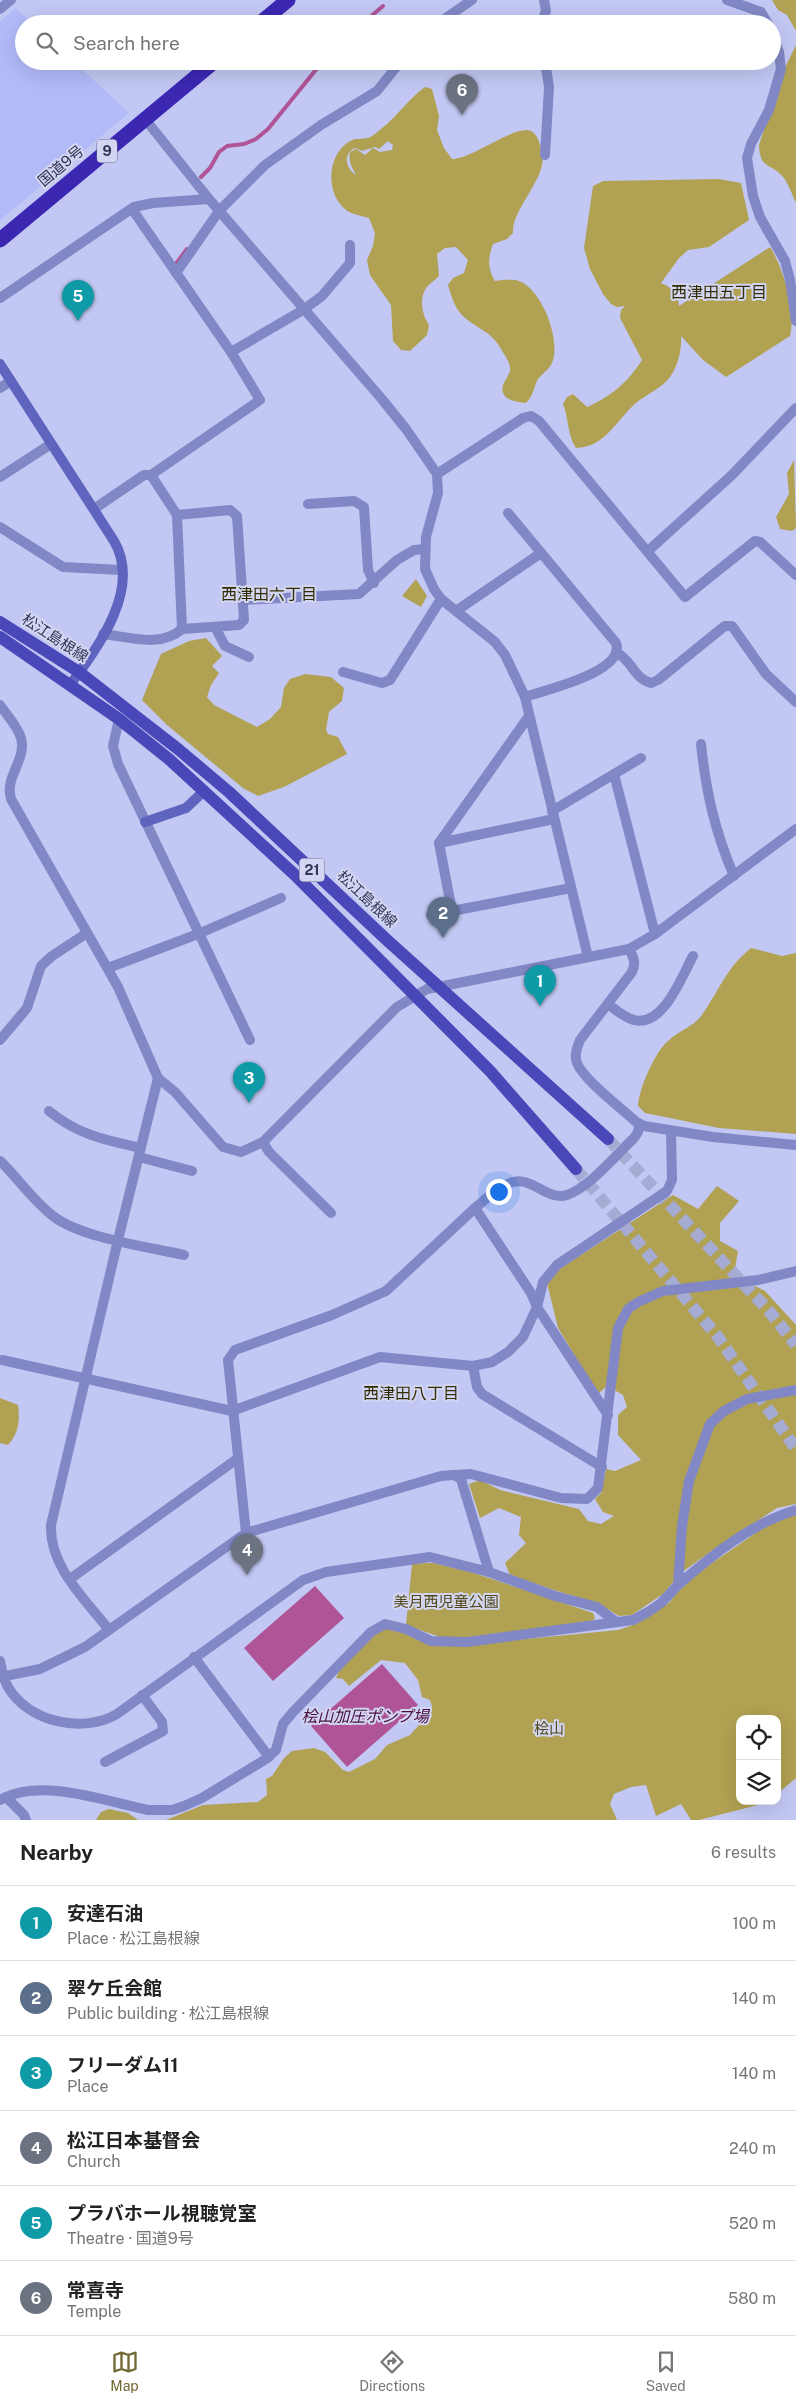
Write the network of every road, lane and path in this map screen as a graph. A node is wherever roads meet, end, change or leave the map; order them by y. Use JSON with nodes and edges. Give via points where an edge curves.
{"nodes":[{"id":1,"x":288,"y":0,"type":"edge"},
{"id":2,"x":472,"y":0,"type":"edge"},
{"id":3,"x":544,"y":0,"type":"edge"},
{"id":4,"x":727,"y":0,"type":"edge"},
{"id":5,"x":270,"y":15,"type":"edge"},
{"id":6,"x":450,"y":15,"type":"edge"},
{"id":7,"x":544,"y":15,"type":"edge"},
{"id":8,"x":762,"y":15,"type":"edge"},
{"id":9,"x":203,"y":70,"type":"edge"},
{"id":10,"x":394,"y":70,"type":"edge"},
{"id":11,"x":546,"y":70,"type":"edge"},
{"id":12,"x":781,"y":70,"type":"edge"},
{"id":13,"x":145,"y":119,"type":"junction"},
{"id":14,"x":545,"y":155,"type":"dead end"},
{"id":15,"x":209,"y":199,"type":"junction"},
{"id":16,"x":132,"y":209,"type":"junction"},
{"id":17,"x":219,"y":210,"type":"junction"},
{"id":18,"x":0,"y":240,"type":"edge"},
{"id":19,"x":350,"y":245,"type":"dead end"},
{"id":20,"x":176,"y":273,"type":"junction"},
{"id":21,"x":0,"y":298,"type":"edge"},
{"id":22,"x":303,"y":310,"type":"junction"},
{"id":23,"x":796,"y":321,"type":"edge"},
{"id":24,"x":231,"y":352,"type":"junction"},
{"id":25,"x":0,"y":364,"type":"edge"},
{"id":26,"x":11,"y":381,"type":"junction"},
{"id":27,"x":0,"y":388,"type":"edge"},
{"id":28,"x":796,"y":408,"type":"edge"},
{"id":29,"x":51,"y":444,"type":"junction"},
{"id":30,"x":437,"y":474,"type":"junction"},
{"id":31,"x":151,"y":475,"type":"junction"},
{"id":32,"x":0,"y":477,"type":"edge"},
{"id":33,"x":308,"y":504,"type":"dead end"},
{"id":34,"x":94,"y":510,"type":"junction"},
{"id":35,"x":508,"y":513,"type":"dead end"},
{"id":36,"x":177,"y":515,"type":"junction"},
{"id":37,"x":0,"y":527,"type":"edge"},
{"id":38,"x":425,"y":549,"type":"junction"},
{"id":39,"x":648,"y":551,"type":"junction"},
{"id":40,"x":541,"y":553,"type":"junction"},
{"id":41,"x":122,"y":570,"type":"junction"},
{"id":42,"x":796,"y":575,"type":"edge"},
{"id":43,"x":374,"y":582,"type":"junction"},
{"id":44,"x":441,"y":599,"type":"junction"},
{"id":45,"x":243,"y":600,"type":"junction"},
{"id":46,"x":456,"y":610,"type":"junction"},
{"id":47,"x":0,"y":622,"type":"edge"},
{"id":48,"x":215,"y":627,"type":"junction"},
{"id":49,"x":182,"y":629,"type":"junction"},
{"id":50,"x":103,"y":634,"type":"junction"},
{"id":51,"x":0,"y":637,"type":"edge"},
{"id":52,"x":617,"y":653,"type":"junction"},
{"id":53,"x":249,"y":657,"type":"dead end"},
{"id":54,"x":79,"y":672,"type":"junction"},
{"id":55,"x":343,"y":672,"type":"dead end"},
{"id":56,"x":70,"y":685,"type":"junction"},
{"id":57,"x":525,"y":697,"type":"junction"},
{"id":58,"x":796,"y":702,"type":"edge"},
{"id":59,"x":0,"y":705,"type":"edge"},
{"id":60,"x":529,"y":716,"type":"junction"},
{"id":61,"x":119,"y":719,"type":"junction"},
{"id":62,"x":701,"y":744,"type":"dead end"},
{"id":63,"x":640,"y":758,"type":"dead end"},
{"id":64,"x":614,"y":774,"type":"junction"},
{"id":65,"x":5,"y":791,"type":"edge"},
{"id":66,"x":204,"y":791,"type":"junction"},
{"id":67,"x":553,"y":815,"type":"junction"},
{"id":68,"x":145,"y":822,"type":"junction"},
{"id":69,"x":796,"y":829,"type":"edge"},
{"id":70,"x":439,"y":843,"type":"junction"},
{"id":71,"x":734,"y":876,"type":"junction"},
{"id":72,"x":571,"y":888,"type":"junction"},
{"id":73,"x":281,"y":898,"type":"dead end"},
{"id":74,"x":452,"y":911,"type":"junction"},
{"id":75,"x":431,"y":915,"type":"dead end"},
{"id":76,"x":87,"y":933,"type":"junction"},
{"id":77,"x":198,"y":934,"type":"junction"},
{"id":78,"x":655,"y":934,"type":"junction"},
{"id":79,"x":629,"y":949,"type":"junction"},
{"id":80,"x":693,"y":956,"type":"dead end"},
{"id":81,"x":588,"y":957,"type":"junction"},
{"id":82,"x":108,"y":968,"type":"junction"},
{"id":83,"x":438,"y":987,"type":"junction"},
{"id":84,"x":415,"y":995,"type":"junction"},
{"id":85,"x":608,"y":1004,"type":"junction"},
{"id":86,"x":1,"y":1037,"type":"edge"},
{"id":87,"x":250,"y":1040,"type":"dead end"},
{"id":88,"x":158,"y":1078,"type":"junction"},
{"id":89,"x":49,"y":1110,"type":"dead end"},
{"id":90,"x":639,"y":1124,"type":"junction"},
{"id":91,"x":671,"y":1132,"type":"junction"},
{"id":92,"x":608,"y":1138,"type":"tunnel mouth"},
{"id":93,"x":263,"y":1142,"type":"junction"},
{"id":94,"x":796,"y":1145,"type":"edge"},
{"id":95,"x":140,"y":1153,"type":"junction"},
{"id":96,"x":0,"y":1161,"type":"edge"},
{"id":97,"x":576,"y":1169,"type":"tunnel mouth"},
{"id":98,"x":192,"y":1171,"type":"dead end"},
{"id":99,"x":476,"y":1208,"type":"junction"},
{"id":100,"x":331,"y":1213,"type":"dead end"},
{"id":101,"x":118,"y":1240,"type":"junction"},
{"id":102,"x":184,"y":1255,"type":"dead end"},
{"id":103,"x":796,"y":1271,"type":"edge"},
{"id":104,"x":537,"y":1307,"type":"junction"},
{"id":105,"x":2,"y":1360,"type":"dead end"},
{"id":106,"x":473,"y":1366,"type":"junction"},
{"id":107,"x":86,"y":1380,"type":"junction"},
{"id":108,"x":796,"y":1390,"type":"edge"},
{"id":109,"x":232,"y":1411,"type":"junction"},
{"id":110,"x":608,"y":1415,"type":"junction"},
{"id":111,"x":237,"y":1460,"type":"junction"},
{"id":112,"x":602,"y":1467,"type":"junction"},
{"id":113,"x":454,"y":1475,"type":"junction"},
{"id":114,"x":796,"y":1510,"type":"edge"},
{"id":115,"x":246,"y":1533,"type":"junction"},
{"id":116,"x":488,"y":1572,"type":"junction"},
{"id":117,"x":70,"y":1579,"type":"junction"},
{"id":118,"x":678,"y":1585,"type":"junction"},
{"id":119,"x":616,"y":1622,"type":"junction"},
{"id":120,"x":109,"y":1630,"type":"junction"},
{"id":121,"x":194,"y":1657,"type":"junction"},
{"id":122,"x":0,"y":1661,"type":"edge"},
{"id":123,"x":2,"y":1677,"type":"edge"},
{"id":124,"x":142,"y":1696,"type":"junction"},
{"id":125,"x":269,"y":1757,"type":"junction"},
{"id":126,"x":105,"y":1762,"type":"dead end"},
{"id":127,"x":3,"y":1799,"type":"edge"},
{"id":128,"x":26,"y":1820,"type":"edge"}],
"edges":[{"from":1,"to":5,"type":"highway"},
{"from":2,"to":6,"type":"street"},
{"from":3,"to":7,"type":"street"},
{"from":4,"to":8,"type":"street"},
{"from":9,"to":13,"type":"highway","name":"国道9号","number":"9"},
{"from":10,"to":17,"type":"street","via":[[377,91],[321,125],[265,165]]},
{"from":11,"to":14,"type":"street","via":[[549,88]]},
{"from":12,"to":23,"type":"street","via":[[769,110],[747,158],[760,217],[785,261]]},
{"from":13,"to":15,"type":"street"},
{"from":13,"to":18,"type":"highway","name":"国道9号","number":"9"},
{"from":15,"to":16,"type":"street","via":[[153,203]]},
{"from":15,"to":17,"type":"street"},
{"from":16,"to":20,"type":"street"},
{"from":16,"to":21,"type":"street"},
{"from":17,"to":20,"type":"street"},
{"from":17,"to":22,"type":"street"},
{"from":19,"to":22,"type":"street","via":[[350,263],[322,296]]},
{"from":20,"to":24,"type":"street"},
{"from":22,"to":24,"type":"street"},
{"from":22,"to":30,"type":"street","via":[[381,398]]},
{"from":24,"to":31,"type":"street","via":[[260,400]]},
{"from":25,"to":26,"type":"street"},
{"from":26,"to":27,"type":"street"},
{"from":26,"to":29,"type":"street"},
{"from":28,"to":39,"type":"street","via":[[732,474]]},
{"from":29,"to":32,"type":"street"},
{"from":29,"to":34,"type":"street"},
{"from":30,"to":38,"type":"street","via":[[438,493]]},
{"from":30,"to":39,"type":"street","via":[[531,416],[539,421]]},
{"from":31,"to":34,"type":"street","via":[[144,475]]},
{"from":31,"to":36,"type":"street"},
{"from":33,"to":43,"type":"street","via":[[354,501],[364,508],[368,570]]},
{"from":34,"to":41,"type":"street","via":[[118,548]]},
{"from":35,"to":40,"type":"street"},
{"from":36,"to":45,"type":"street","via":[[230,510],[237,516]]},
{"from":36,"to":49,"type":"street"},
{"from":37,"to":41,"type":"street","via":[[63,567]]},
{"from":38,"to":43,"type":"street","via":[[403,556]]},
{"from":38,"to":44,"type":"street","via":[[425,569]]},
{"from":39,"to":42,"type":"street","via":[[685,597],[755,541]]},
{"from":40,"to":46,"type":"street"},
{"from":40,"to":52,"type":"street","via":[[616,643]]},
{"from":41,"to":50,"type":"street","via":[[118,603]]},
{"from":43,"to":45,"type":"street","via":[[359,594]]},
{"from":44,"to":46,"type":"street"},
{"from":44,"to":55,"type":"street","via":[[390,680],[382,682]]},
{"from":45,"to":48,"type":"street","via":[[239,625]]},
{"from":46,"to":57,"type":"street","via":[[499,647]]},
{"from":47,"to":54,"type":"main road","name":"松江島根線","number":"21"},
{"from":48,"to":49,"type":"street"},
{"from":48,"to":53,"type":"street","via":[[225,646]]},
{"from":49,"to":50,"type":"street","via":[[160,641]]},
{"from":50,"to":54,"type":"street"},
{"from":51,"to":56,"type":"main road","name":"松江島根線","number":"21"},
{"from":52,"to":57,"type":"street","via":[[596,673]]},
{"from":52,"to":58,"type":"street","via":[[642,680],[651,683],[721,629],[732,626],[766,674]]},
{"from":54,"to":56,"type":"street"},
{"from":54,"to":83,"type":"main road","name":"松江島根線","number":"21","via":[[229,792]]},
{"from":56,"to":61,"type":"main road","name":"松江島根線","number":"21"},
{"from":57,"to":60,"type":"street"},
{"from":59,"to":65,"type":"street","via":[[19,733],[22,747]]},
{"from":60,"to":67,"type":"street"},
{"from":60,"to":70,"type":"street"},
{"from":61,"to":66,"type":"main road","name":"松江島根線","number":"21"},
{"from":61,"to":68,"type":"street","via":[[113,746]]},
{"from":62,"to":71,"type":"street","via":[[707,795],[719,842]]},
{"from":63,"to":64,"type":"street"},
{"from":64,"to":67,"type":"street"},
{"from":64,"to":78,"type":"street"},
{"from":65,"to":76,"type":"street"},
{"from":66,"to":68,"type":"street","via":[[186,808]]},
{"from":66,"to":84,"type":"main road","name":"松江島根線","number":"21","via":[[295,875]]},
{"from":67,"to":70,"type":"street"},
{"from":67,"to":72,"type":"street"},
{"from":68,"to":77,"type":"street"},
{"from":69,"to":71,"type":"street"},
{"from":70,"to":74,"type":"street"},
{"from":71,"to":78,"type":"street"},
{"from":72,"to":74,"type":"street"},
{"from":72,"to":81,"type":"street"},
{"from":73,"to":77,"type":"street"},
{"from":74,"to":75,"type":"street"},
{"from":76,"to":82,"type":"street"},
{"from":76,"to":86,"type":"street","via":[[41,966],[27,1008]]},
{"from":77,"to":82,"type":"street"},
{"from":77,"to":87,"type":"street"},
{"from":78,"to":79,"type":"street"},
{"from":79,"to":81,"type":"street"},
{"from":79,"to":85,"type":"street","via":[[635,966]]},
{"from":80,"to":85,"type":"street","via":[[664,1008],[653,1018],[641,1022],[632,1020]]},
{"from":81,"to":83,"type":"street"},
{"from":82,"to":88,"type":"street"},
{"from":83,"to":84,"type":"street"},
{"from":83,"to":92,"type":"main road","name":"松江島根線","number":"21"},
{"from":84,"to":93,"type":"street","via":[[397,1007]]},
{"from":84,"to":97,"type":"main road","name":"松江島根線","number":"21","via":[[490,1071]]},
{"from":85,"to":90,"type":"street","via":[[580,1040],[576,1049],[577,1063],[585,1075]]},
{"from":88,"to":93,"type":"street","via":[[175,1092],[223,1147],[240,1152]]},
{"from":88,"to":95,"type":"street"},
{"from":89,"to":95,"type":"street","via":[[64,1123],[90,1136]]},
{"from":90,"to":91,"type":"street"},
{"from":90,"to":99,"type":"street","via":[[634,1138],[584,1186],[568,1195],[556,1195],[528,1182],[517,1182],[492,1194]]},
{"from":91,"to":94,"type":"street"},
{"from":91,"to":104,"type":"street","via":[[672,1180],[667,1191],[557,1266],[543,1282]]},
{"from":93,"to":100,"type":"street","via":[[269,1152]]},
{"from":95,"to":98,"type":"street"},
{"from":95,"to":101,"type":"street"},
{"from":96,"to":101,"type":"street","via":[[54,1217],[79,1229]]},
{"from":99,"to":104,"type":"street"},
{"from":99,"to":109,"type":"street","via":[[386,1291],[332,1315],[236,1350],[228,1360]]},
{"from":101,"to":102,"type":"street"},
{"from":101,"to":107,"type":"street"},
{"from":103,"to":110,"type":"street","via":[[758,1280],[663,1291],[628,1309],[618,1328]]},
{"from":104,"to":106,"type":"street","via":[[529,1328],[508,1352],[492,1362]]},
{"from":104,"to":110,"type":"street"},
{"from":105,"to":107,"type":"street"},
{"from":106,"to":109,"type":"street","via":[[380,1358]]},
{"from":106,"to":112,"type":"street","via":[[477,1387],[482,1394]]},
{"from":107,"to":109,"type":"street"},
{"from":107,"to":117,"type":"street","via":[[48,1525],[52,1547]]},
{"from":108,"to":118,"type":"street","via":[[747,1399],[724,1411],[710,1424],[689,1480]]},
{"from":109,"to":111,"type":"street"},
{"from":110,"to":112,"type":"street"},
{"from":111,"to":115,"type":"street"},
{"from":111,"to":117,"type":"street"},
{"from":112,"to":113,"type":"street","via":[[598,1488],[587,1499],[561,1498],[472,1474]]},
{"from":113,"to":115,"type":"street","via":[[421,1481]]},
{"from":113,"to":116,"type":"street","via":[[462,1483]]},
{"from":114,"to":118,"type":"street","via":[[774,1516],[709,1558]]},
{"from":115,"to":120,"type":"street"},
{"from":116,"to":119,"type":"street","via":[[597,1607]]},
{"from":116,"to":121,"type":"street","via":[[430,1557],[326,1572],[303,1580]]},
{"from":117,"to":120,"type":"street"},
{"from":118,"to":119,"type":"street","via":[[648,1612],[633,1620]]},
{"from":119,"to":125,"type":"street","via":[[467,1642],[431,1641],[394,1625],[380,1626],[289,1716],[283,1724],[276,1750]]},
{"from":120,"to":123,"type":"street","via":[[56,1663]]},
{"from":121,"to":124,"type":"street"},
{"from":121,"to":125,"type":"street"},
{"from":122,"to":123,"type":"street"},
{"from":123,"to":124,"type":"street","via":[[25,1706],[65,1722],[88,1724],[108,1719]]},
{"from":124,"to":126,"type":"street","via":[[162,1722],[163,1731]]},
{"from":125,"to":127,"type":"street","via":[[202,1798],[172,1810],[148,1810],[56,1791],[24,1790]]},
{"from":127,"to":128,"type":"street","via":[[24,1814]]}]}
